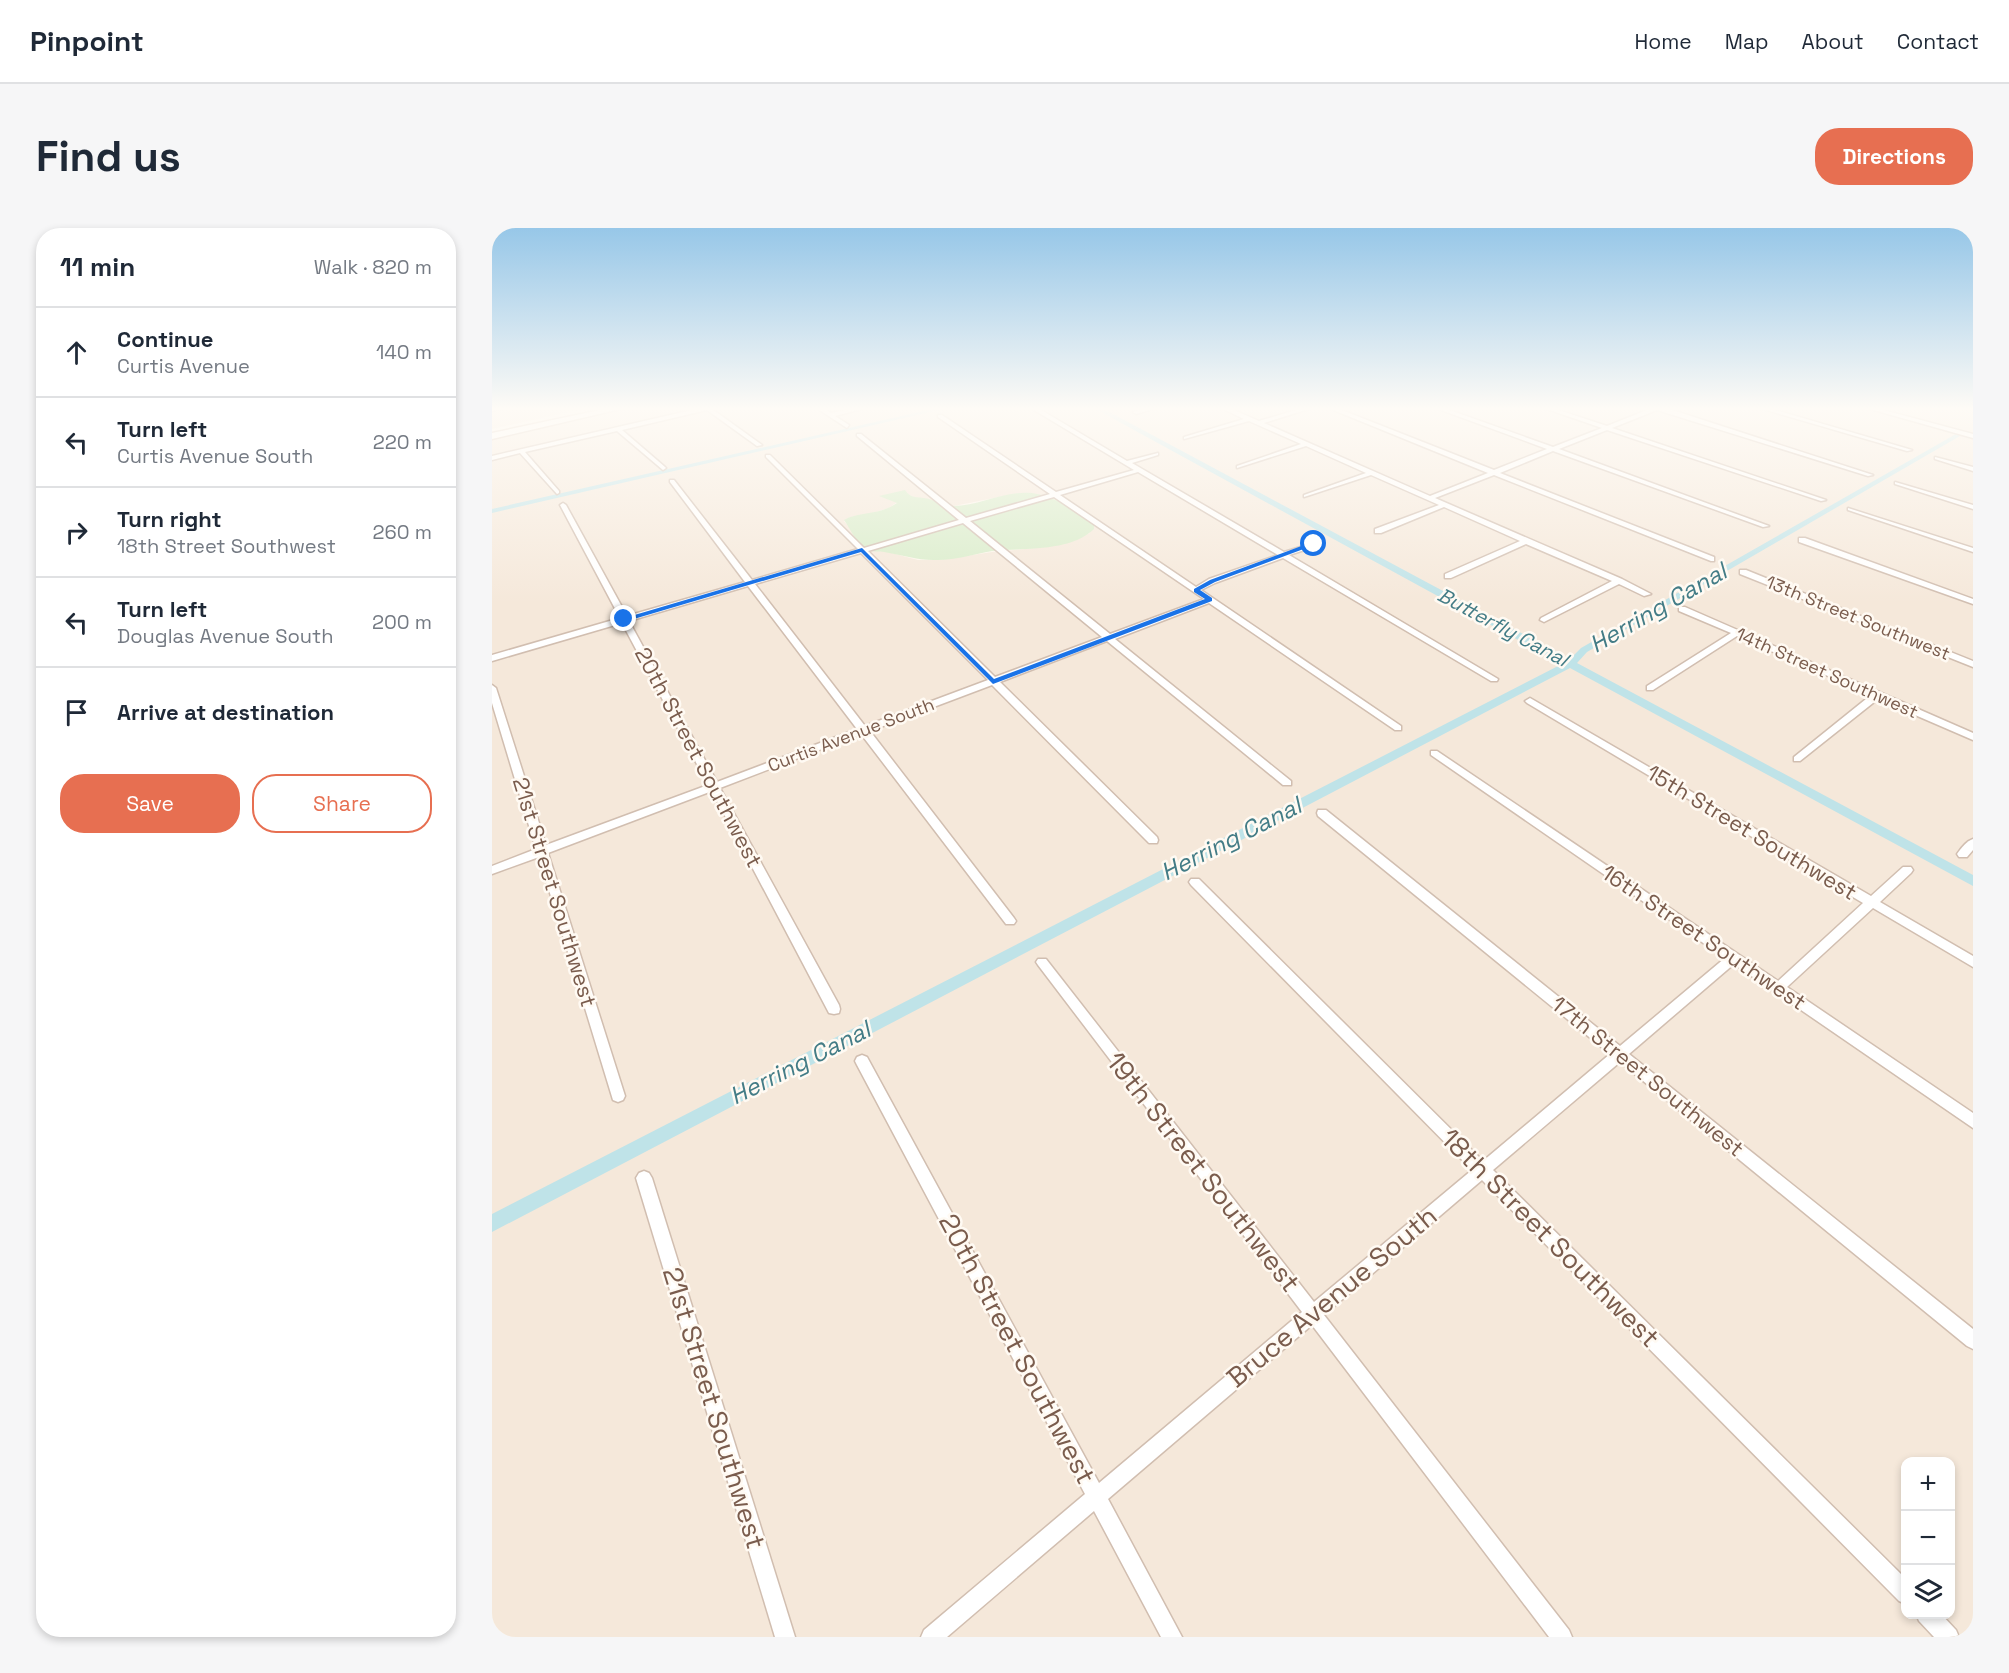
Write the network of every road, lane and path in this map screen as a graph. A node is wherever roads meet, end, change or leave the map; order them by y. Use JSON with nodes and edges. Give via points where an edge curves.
{"nodes":[{"id":1,"x":540,"y":473,"type":"edge"},
{"id":2,"x":785,"y":473,"type":"edge"},
{"id":3,"x":905,"y":473,"type":"edge"},
{"id":4,"x":1024,"y":473,"type":"edge"},
{"id":5,"x":1129,"y":473,"type":"edge"},
{"id":6,"x":1144,"y":473,"type":"edge"},
{"id":7,"x":1369,"y":473,"type":"edge"},
{"id":8,"x":1373,"y":473,"type":"edge"},
{"id":9,"x":1495,"y":473,"type":"joint"},
{"id":10,"x":1618,"y":473,"type":"edge"},
{"id":11,"x":1741,"y":473,"type":"edge"},
{"id":12,"x":1863,"y":473,"type":"edge"},
{"id":13,"x":1870,"y":475,"type":"dead end"},
{"id":14,"x":672,"y":481,"type":"dead end"},
{"id":15,"x":1897,"y":483,"type":"dead end"},
{"id":16,"x":557,"y":492,"type":"dead end"},
{"id":17,"x":1055,"y":494,"type":"junction"},
{"id":18,"x":1306,"y":496,"type":"dead end"},
{"id":19,"x":1430,"y":498,"type":"junction"},
{"id":20,"x":1823,"y":500,"type":"dead end"},
{"id":21,"x":1444,"y":504,"type":"junction"},
{"id":22,"x":563,"y":505,"type":"dead end"},
{"id":23,"x":1973,"y":507,"type":"edge"},
{"id":24,"x":1850,"y":509,"type":"dead end"},
{"id":25,"x":964,"y":521,"type":"junction"},
{"id":26,"x":1764,"y":526,"type":"dead end"},
{"id":27,"x":1378,"y":531,"type":"dead end"},
{"id":28,"x":1802,"y":540,"type":"dead end"},
{"id":29,"x":1526,"y":541,"type":"junction"},
{"id":30,"x":1314,"y":544,"type":"dead end"},
{"id":31,"x":862,"y":550,"type":"junction"},
{"id":32,"x":1973,"y":550,"type":"edge"},
{"id":33,"x":1283,"y":555,"type":"junction"},
{"id":34,"x":1711,"y":559,"type":"dead end"},
{"id":35,"x":1743,"y":572,"type":"dead end"},
{"id":36,"x":1448,"y":576,"type":"dead end"},
{"id":37,"x":1619,"y":582,"type":"junction"},
{"id":38,"x":750,"y":583,"type":"junction"},
{"id":39,"x":1196,"y":590,"type":"junction"},
{"id":40,"x":1647,"y":594,"type":"dead end"},
{"id":41,"x":1209,"y":600,"type":"junction"},
{"id":42,"x":1973,"y":602,"type":"edge"},
{"id":43,"x":1682,"y":609,"type":"dead end"},
{"id":44,"x":624,"y":619,"type":"junction"},
{"id":45,"x":1544,"y":620,"type":"dead end"},
{"id":46,"x":1737,"y":633,"type":"junction"},
{"id":47,"x":1108,"y":638,"type":"junction"},
{"id":48,"x":492,"y":658,"type":"edge"},
{"id":49,"x":1973,"y":664,"type":"edge"},
{"id":50,"x":1494,"y":679,"type":"dead end"},
{"id":51,"x":993,"y":681,"type":"junction"},
{"id":52,"x":492,"y":688,"type":"edge"},
{"id":53,"x":1650,"y":688,"type":"dead end"},
{"id":54,"x":1877,"y":695,"type":"junction"},
{"id":55,"x":1530,"y":701,"type":"dead end"},
{"id":56,"x":1398,"y":728,"type":"dead end"},
{"id":57,"x":863,"y":731,"type":"junction"},
{"id":58,"x":1973,"y":737,"type":"edge"},
{"id":59,"x":1434,"y":753,"type":"dead end"},
{"id":60,"x":1797,"y":759,"type":"dead end"},
{"id":61,"x":1287,"y":783,"type":"dead end"},
{"id":62,"x":715,"y":786,"type":"junction"},
{"id":63,"x":1322,"y":813,"type":"dead end"},
{"id":64,"x":1153,"y":840,"type":"dead end"},
{"id":65,"x":1973,"y":843,"type":"edge"},
{"id":66,"x":543,"y":851,"type":"junction"},
{"id":67,"x":1964,"y":854,"type":"dead end"},
{"id":68,"x":492,"y":870,"type":"edge"},
{"id":69,"x":1907,"y":870,"type":"dead end"},
{"id":70,"x":1195,"y":882,"type":"dead end"},
{"id":71,"x":1871,"y":902,"type":"junction"},
{"id":72,"x":1010,"y":921,"type":"dead end"},
{"id":73,"x":1733,"y":958,"type":"junction"},
{"id":74,"x":1042,"y":962,"type":"dead end"},
{"id":75,"x":1973,"y":962,"type":"edge"},
{"id":76,"x":1778,"y":988,"type":"junction"},
{"id":77,"x":834,"y":1009,"type":"dead end"},
{"id":78,"x":1620,"y":1054,"type":"junction"},
{"id":79,"x":862,"y":1061,"type":"dead end"},
{"id":80,"x":618,"y":1096,"type":"dead end"},
{"id":81,"x":1973,"y":1121,"type":"edge"},
{"id":82,"x":1482,"y":1170,"type":"junction"},
{"id":83,"x":644,"y":1178,"type":"dead end"},
{"id":84,"x":1312,"y":1314,"type":"junction"},
{"id":85,"x":1973,"y":1340,"type":"edge"},
{"id":86,"x":1097,"y":1496,"type":"junction"},
{"id":87,"x":1901,"y":1590,"type":"edge"},
{"id":88,"x":1931,"y":1619,"type":"edge"},
{"id":89,"x":785,"y":1637,"type":"edge"},
{"id":90,"x":931,"y":1637,"type":"edge"},
{"id":91,"x":1172,"y":1637,"type":"edge"},
{"id":92,"x":1562,"y":1637,"type":"edge"},
{"id":93,"x":1949,"y":1637,"type":"edge"}],
"edges":[{"from":1,"to":16,"type":"street"},
{"from":2,"to":31,"type":"street"},
{"from":3,"to":25,"type":"street"},
{"from":4,"to":17,"type":"street"},
{"from":5,"to":17,"type":"street"},
{"from":6,"to":33,"type":"street"},
{"from":7,"to":18,"type":"street"},
{"from":8,"to":19,"type":"street"},
{"from":9,"to":19,"type":"street"},
{"from":9,"to":34,"type":"street"},
{"from":10,"to":26,"type":"street"},
{"from":11,"to":20,"type":"street"},
{"from":12,"to":13,"type":"street"},
{"from":14,"to":38,"type":"street"},
{"from":15,"to":23,"type":"street"},
{"from":17,"to":25,"type":"street"},
{"from":17,"to":39,"type":"street"},
{"from":19,"to":21,"type":"street"},
{"from":21,"to":27,"type":"street"},
{"from":21,"to":29,"type":"street"},
{"from":22,"to":44,"type":"street","name":"20th Street Southwest"},
{"from":24,"to":32,"type":"street"},
{"from":25,"to":31,"type":"street"},
{"from":25,"to":47,"type":"street"},
{"from":28,"to":42,"type":"street"},
{"from":29,"to":36,"type":"street"},
{"from":29,"to":37,"type":"street"},
{"from":30,"to":33,"type":"street"},
{"from":31,"to":38,"type":"street"},
{"from":31,"to":51,"type":"street"},
{"from":33,"to":39,"type":"street"},
{"from":33,"to":50,"type":"street"},
{"from":35,"to":49,"type":"street","name":"13th Street Southwest"},
{"from":37,"to":40,"type":"street"},
{"from":37,"to":45,"type":"street"},
{"from":38,"to":44,"type":"street"},
{"from":38,"to":57,"type":"street"},
{"from":39,"to":41,"type":"street"},
{"from":41,"to":47,"type":"street","name":"Curtis Avenue South"},
{"from":41,"to":56,"type":"street"},
{"from":43,"to":46,"type":"street","name":"14th Street Southwest"},
{"from":44,"to":48,"type":"street"},
{"from":44,"to":62,"type":"street","name":"20th Street Southwest"},
{"from":46,"to":53,"type":"street"},
{"from":46,"to":54,"type":"street","name":"14th Street Southwest"},
{"from":47,"to":51,"type":"street","name":"Curtis Avenue South"},
{"from":47,"to":61,"type":"street"},
{"from":51,"to":57,"type":"street","name":"Curtis Avenue South"},
{"from":51,"to":64,"type":"street"},
{"from":52,"to":66,"type":"street","name":"21st Street Southwest"},
{"from":54,"to":58,"type":"street","name":"14th Street Southwest"},
{"from":54,"to":60,"type":"street"},
{"from":55,"to":71,"type":"street","name":"15th Street Southwest"},
{"from":57,"to":62,"type":"street","name":"Curtis Avenue South"},
{"from":57,"to":72,"type":"street"},
{"from":59,"to":73,"type":"street","name":"16th Street Southwest"},
{"from":62,"to":66,"type":"street","name":"Curtis Avenue South"},
{"from":62,"to":77,"type":"street","name":"20th Street Southwest"},
{"from":63,"to":78,"type":"street","name":"17th Street Southwest"},
{"from":65,"to":67,"type":"street"},
{"from":66,"to":68,"type":"street","name":"Curtis Avenue South"},
{"from":66,"to":80,"type":"street","name":"21st Street Southwest"},
{"from":69,"to":71,"type":"street"},
{"from":70,"to":82,"type":"street","name":"18th Street Southwest"},
{"from":71,"to":75,"type":"street","name":"15th Street Southwest"},
{"from":71,"to":76,"type":"street"},
{"from":73,"to":76,"type":"street","name":"16th Street Southwest"},
{"from":73,"to":78,"type":"street","name":"Bruce Avenue South"},
{"from":74,"to":84,"type":"street","name":"19th Street Southwest"},
{"from":76,"to":81,"type":"street","name":"16th Street Southwest"},
{"from":78,"to":82,"type":"street","name":"Bruce Avenue South"},
{"from":78,"to":85,"type":"street","name":"17th Street Southwest"},
{"from":79,"to":86,"type":"street","name":"20th Street Southwest"},
{"from":82,"to":84,"type":"street","name":"Bruce Avenue South"},
{"from":82,"to":87,"type":"street","name":"18th Street Southwest"},
{"from":83,"to":89,"type":"street","name":"21st Street Southwest"},
{"from":84,"to":86,"type":"street","name":"Bruce Avenue South"},
{"from":84,"to":92,"type":"street","name":"19th Street Southwest"},
{"from":86,"to":90,"type":"street","name":"Bruce Avenue South"},
{"from":86,"to":91,"type":"street","name":"20th Street Southwest"},
{"from":88,"to":93,"type":"street"}]}
